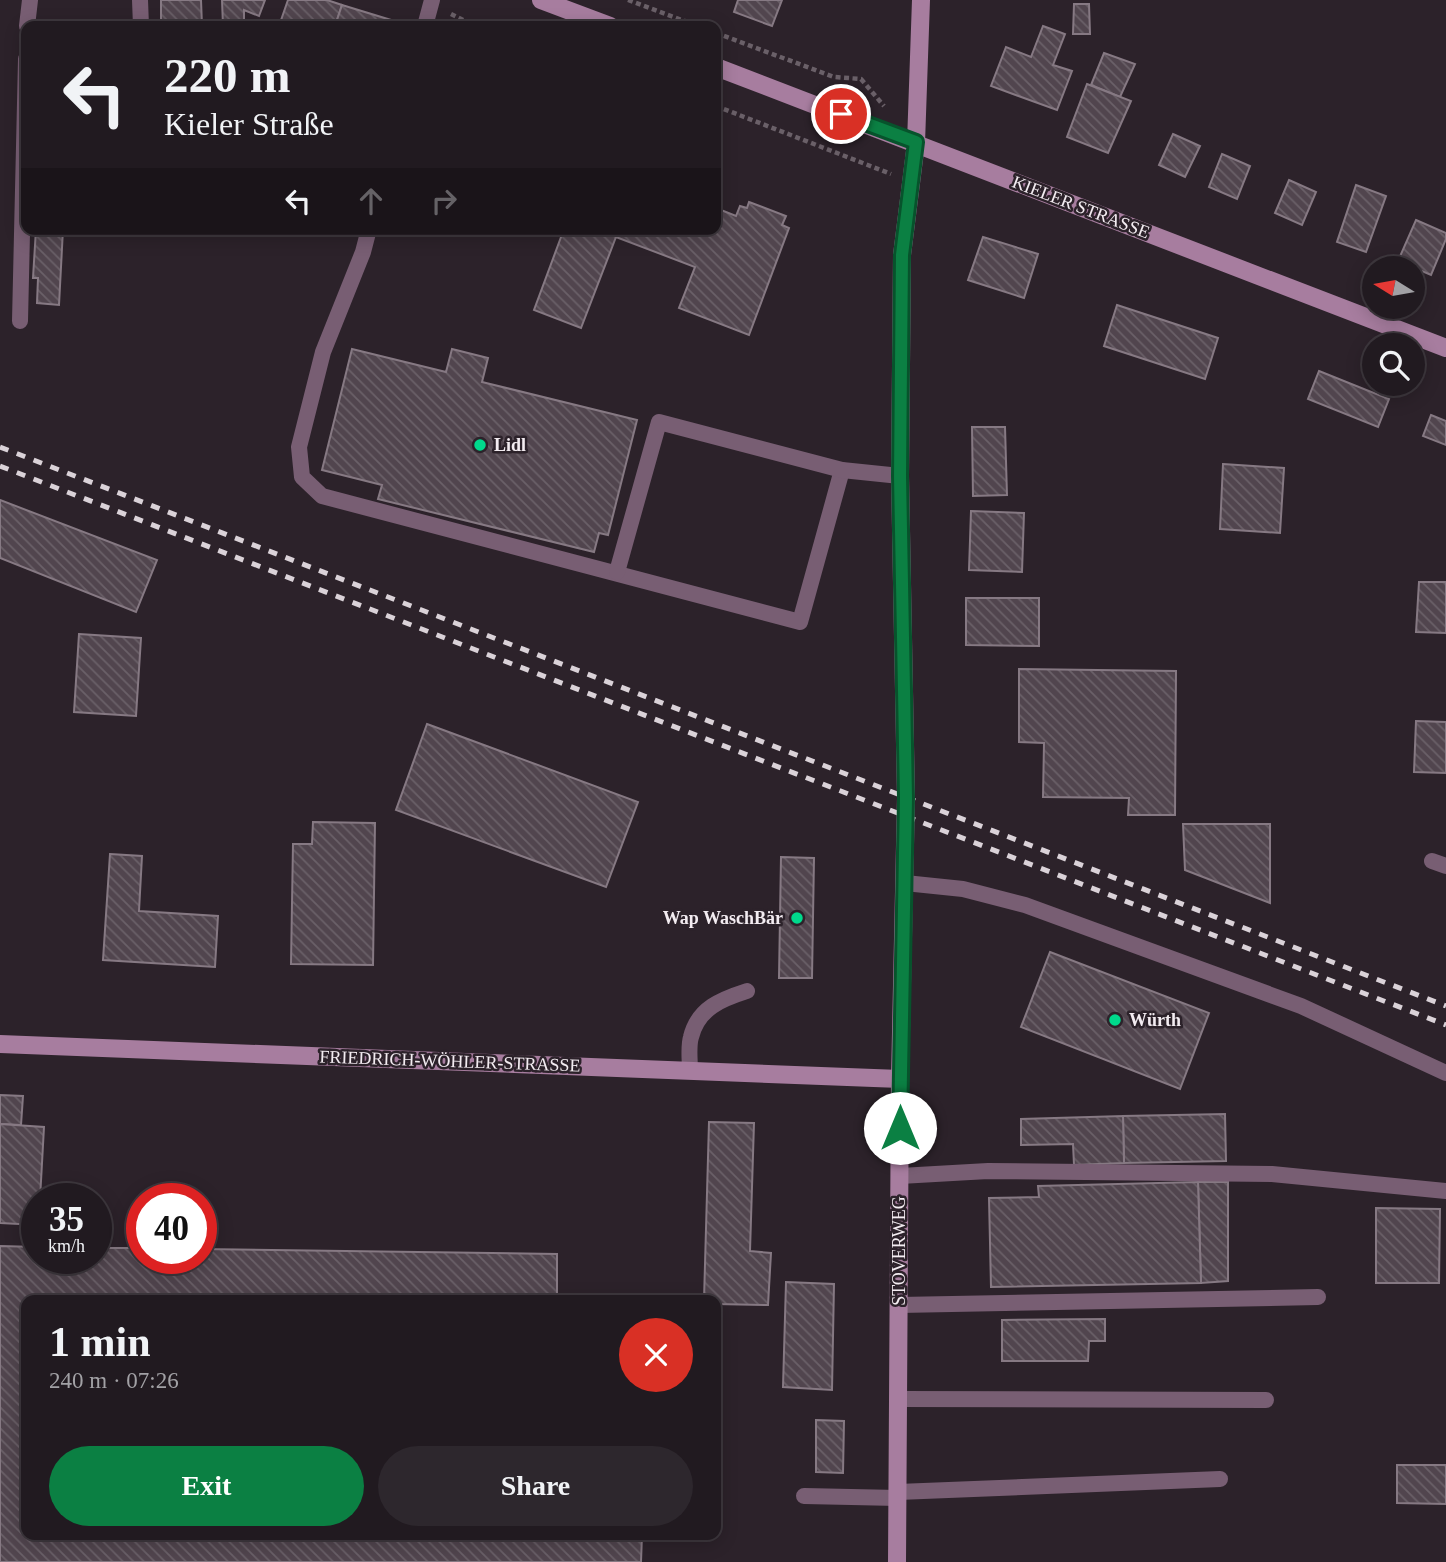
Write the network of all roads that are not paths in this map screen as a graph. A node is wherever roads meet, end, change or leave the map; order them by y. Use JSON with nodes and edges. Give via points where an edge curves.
{"nodes":[{"id":1,"x":30,"y":0,"type":"edge"},
{"id":2,"x":140,"y":0,"type":"edge"},
{"id":3,"x":432,"y":0,"type":"edge"},
{"id":4,"x":541,"y":0,"type":"edge"},
{"id":5,"x":921,"y":0,"type":"edge"},
{"id":6,"x":28,"y":21,"type":"edge"},
{"id":7,"x":141,"y":21,"type":"edge"},
{"id":8,"x":426,"y":21,"type":"edge"},
{"id":9,"x":597,"y":21,"type":"edge"},
{"id":10,"x":721,"y":68,"type":"edge"},
{"id":11,"x":916,"y":142,"type":"junction"},
{"id":12,"x":22,"y":235,"type":"edge"},
{"id":13,"x":367,"y":235,"type":"edge"},
{"id":14,"x":20,"y":321,"type":"dead end"},
{"id":15,"x":1446,"y":348,"type":"edge"},
{"id":16,"x":842,"y":470,"type":"junction"},
{"id":17,"x":900,"y":476,"type":"junction"},
{"id":18,"x":617,"y":572,"type":"junction"},
{"id":19,"x":905,"y":883,"type":"junction"},
{"id":20,"x":747,"y":991,"type":"dead end"},
{"id":21,"x":0,"y":1044,"type":"edge"},
{"id":22,"x":690,"y":1070,"type":"junction"},
{"id":23,"x":1446,"y":1073,"type":"edge"},
{"id":24,"x":900,"y":1079,"type":"junction"},
{"id":25,"x":900,"y":1176,"type":"junction"},
{"id":26,"x":1446,"y":1191,"type":"edge"},
{"id":27,"x":1318,"y":1297,"type":"dead end"},
{"id":28,"x":899,"y":1305,"type":"junction"},
{"id":29,"x":899,"y":1399,"type":"junction"},
{"id":30,"x":1266,"y":1400,"type":"dead end"},
{"id":31,"x":1220,"y":1479,"type":"dead end"},
{"id":32,"x":898,"y":1495,"type":"junction"},
{"id":33,"x":804,"y":1496,"type":"dead end"},
{"id":34,"x":897,"y":1562,"type":"edge"}],
"edges":[{"from":1,"to":6,"type":"lane"},
{"from":2,"to":7,"type":"lane"},
{"from":3,"to":8,"type":"lane"},
{"from":4,"to":9,"type":"street"},
{"from":5,"to":11,"type":"street","name":"STOVERWEG"},
{"from":10,"to":11,"type":"street","name":"KIELER STRASSE"},
{"from":11,"to":15,"type":"street","name":"KIELER STRASSE"},
{"from":11,"to":17,"type":"street","name":"STOVERWEG","via":[[902,255]]},
{"from":12,"to":14,"type":"lane"},
{"from":13,"to":18,"type":"lane","via":[[323,352],[299,447],[302,477],[322,496]]},
{"from":16,"to":17,"type":"lane"},
{"from":16,"to":18,"type":"lane","via":[[659,422]]},
{"from":16,"to":18,"type":"lane","via":[[800,622]]},
{"from":17,"to":19,"type":"street","name":"STOVERWEG"},
{"from":19,"to":23,"type":"lane","via":[[963,889],[1025,905],[1301,1006]]},
{"from":19,"to":24,"type":"street","name":"STOVERWEG"},
{"from":20,"to":22,"type":"lane","via":[[703,1011],[691,1037]]},
{"from":21,"to":22,"type":"street","name":"FRIEDRICH-WÖHLER-STRASSE"},
{"from":22,"to":24,"type":"street","name":"FRIEDRICH-WÖHLER-STRASSE"},
{"from":24,"to":25,"type":"street","name":"STOVERWEG"},
{"from":25,"to":26,"type":"lane","via":[[988,1171],[1272,1174]]},
{"from":25,"to":28,"type":"street","name":"STOVERWEG"},
{"from":27,"to":28,"type":"lane"},
{"from":28,"to":29,"type":"street","name":"STOVERWEG"},
{"from":29,"to":30,"type":"lane"},
{"from":29,"to":32,"type":"street","name":"STOVERWEG"},
{"from":31,"to":32,"type":"lane"},
{"from":32,"to":33,"type":"lane"},
{"from":32,"to":34,"type":"street","name":"STOVERWEG"}]}
